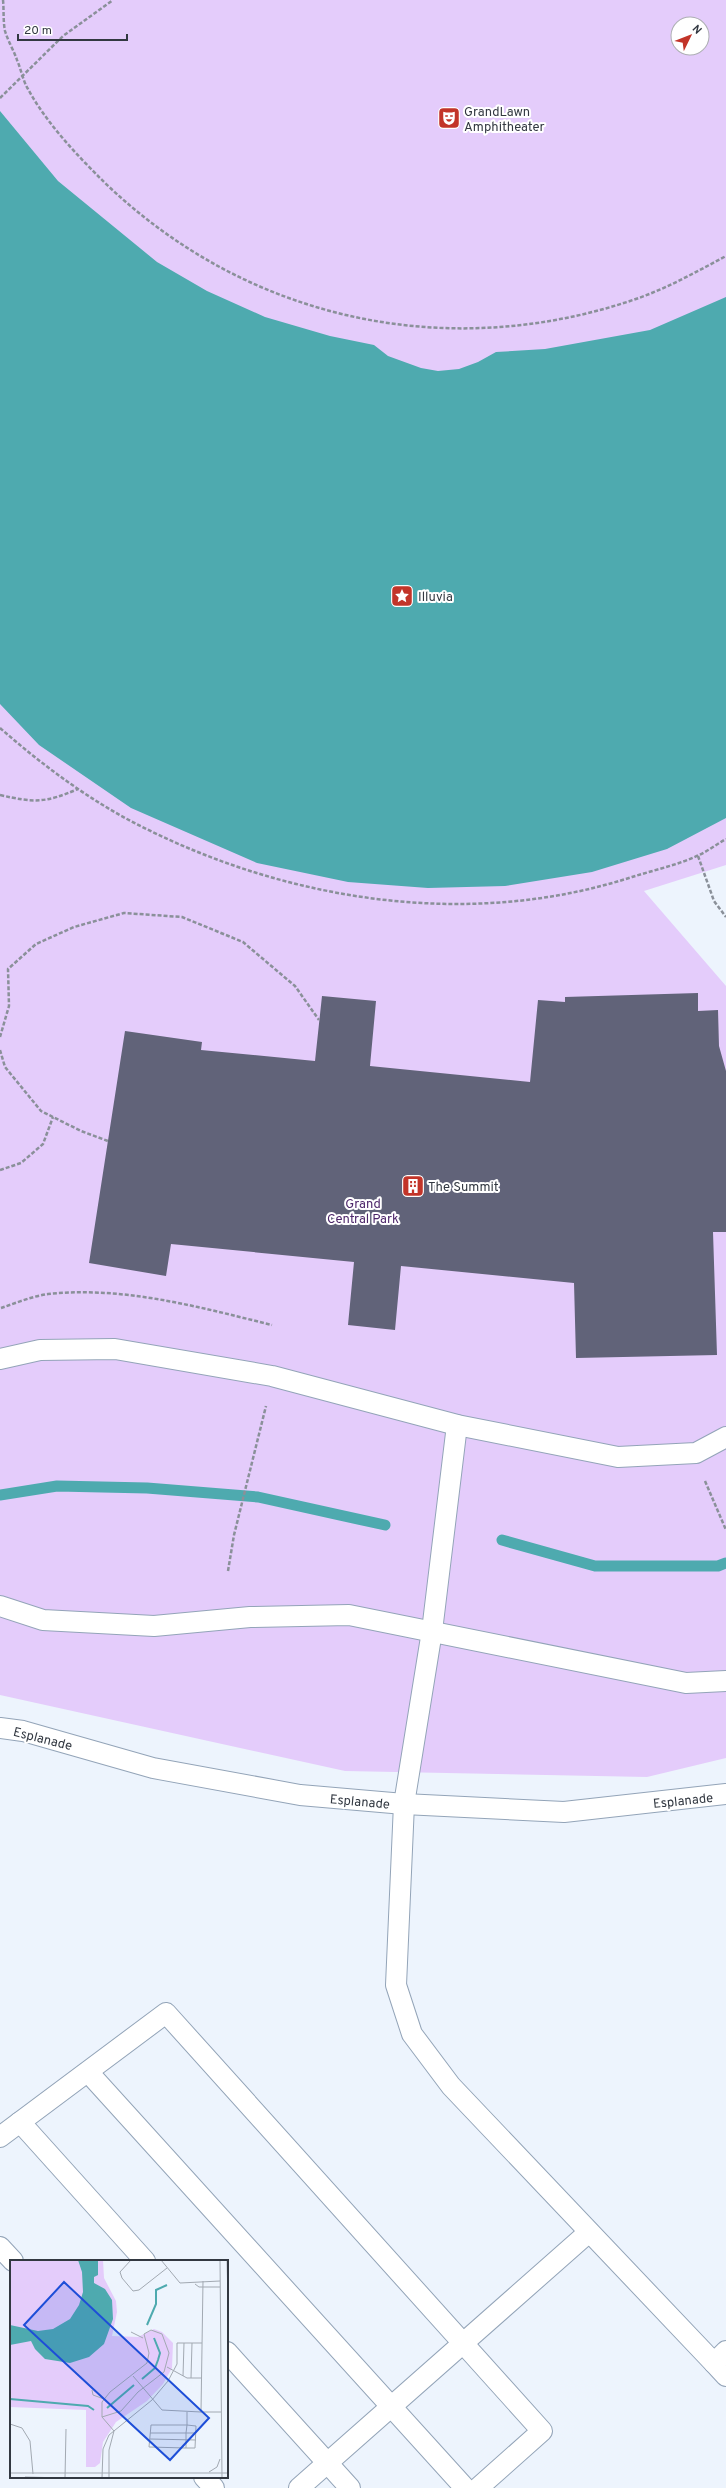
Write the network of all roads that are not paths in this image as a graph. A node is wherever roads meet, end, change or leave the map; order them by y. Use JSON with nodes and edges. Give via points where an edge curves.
{"nodes":[{"id":1,"x":0,"y":1359,"type":"edge"},
{"id":2,"x":457,"y":1425,"type":"junction"},
{"id":3,"x":726,"y":1437,"type":"edge"},
{"id":4,"x":0,"y":1606,"type":"edge"},
{"id":5,"x":432,"y":1631,"type":"junction"},
{"id":6,"x":726,"y":1681,"type":"edge"},
{"id":7,"x":0,"y":1728,"type":"edge"},
{"id":8,"x":726,"y":1794,"type":"edge"},
{"id":9,"x":404,"y":1804,"type":"junction"},
{"id":10,"x":88,"y":2072,"type":"junction"},
{"id":11,"x":20,"y":2122,"type":"junction"},
{"id":12,"x":0,"y":2137,"type":"edge"},
{"id":13,"x":590,"y":2232,"type":"junction"},
{"id":14,"x":0,"y":2247,"type":"edge"},
{"id":15,"x":12,"y":2260,"type":"edge"},
{"id":16,"x":144,"y":2260,"type":"edge"},
{"id":17,"x":464,"y":2343,"type":"junction"},
{"id":18,"x":228,"y":2353,"type":"edge"},
{"id":19,"x":722,"y":2363,"type":"edge"},
{"id":20,"x":391,"y":2407,"type":"junction"},
{"id":21,"x":328,"y":2463,"type":"junction"},
{"id":22,"x":205,"y":2478,"type":"edge"},
{"id":23,"x":214,"y":2488,"type":"edge"},
{"id":24,"x":299,"y":2488,"type":"edge"},
{"id":25,"x":350,"y":2488,"type":"edge"},
{"id":26,"x":465,"y":2488,"type":"edge"},
{"id":27,"x":478,"y":2488,"type":"edge"}],
"edges":[{"from":1,"to":2,"type":"lane","via":[[40,1350],[115,1350],[272,1376]]},
{"from":2,"to":3,"type":"lane","via":[[618,1457],[696,1453]]},
{"from":2,"to":5,"type":"lane"},
{"from":4,"to":5,"type":"lane","via":[[43,1620],[154,1626],[250,1618],[349,1615]]},
{"from":5,"to":6,"type":"lane","via":[[686,1684]]},
{"from":5,"to":9,"type":"lane"},
{"from":7,"to":9,"type":"lane","name":"Esplanade","via":[[23,1731],[152,1768],[300,1795]]},
{"from":8,"to":9,"type":"lane","name":"Esplanade","via":[[564,1812]]},
{"from":9,"to":13,"type":"lane","via":[[396,1985],[412,2034],[451,2086]]},
{"from":10,"to":11,"type":"lane"},
{"from":10,"to":17,"type":"lane","via":[[166,2014]]},
{"from":10,"to":20,"type":"lane"},
{"from":11,"to":12,"type":"lane"},
{"from":11,"to":16,"type":"lane"},
{"from":13,"to":17,"type":"lane"},
{"from":13,"to":19,"type":"lane"},
{"from":14,"to":15,"type":"lane"},
{"from":17,"to":20,"type":"lane"},
{"from":17,"to":27,"type":"lane","via":[[542,2431]]},
{"from":18,"to":21,"type":"lane"},
{"from":20,"to":21,"type":"lane"},
{"from":20,"to":26,"type":"lane"},
{"from":21,"to":24,"type":"lane"},
{"from":21,"to":25,"type":"lane"},
{"from":22,"to":23,"type":"lane"}]}
